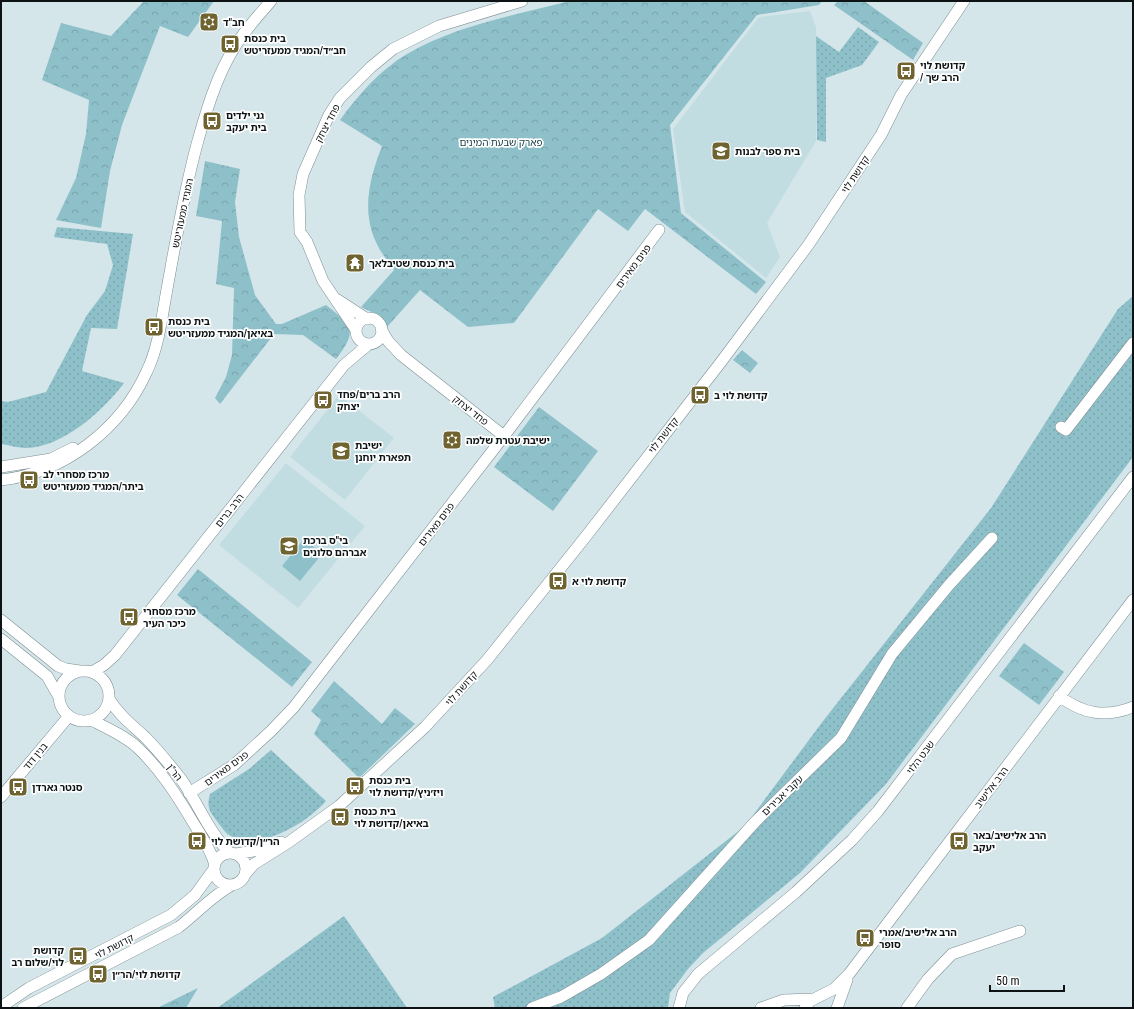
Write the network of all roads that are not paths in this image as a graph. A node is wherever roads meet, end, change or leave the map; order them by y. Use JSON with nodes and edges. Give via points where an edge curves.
{"nodes":[{"id":1,"x":271,"y":1,"type":"edge"},
{"id":2,"x":522,"y":1,"type":"edge"},
{"id":3,"x":964,"y":1,"type":"edge"},
{"id":4,"x":660,"y":230,"type":"dead end"},
{"id":5,"x":335,"y":298,"type":"junction"},
{"id":6,"x":367,"y":319,"type":"junction"},
{"id":7,"x":382,"y":329,"type":"junction"},
{"id":8,"x":356,"y":332,"type":"junction"},
{"id":9,"x":1133,"y":343,"type":"edge"},
{"id":10,"x":371,"y":344,"type":"junction"},
{"id":11,"x":401,"y":355,"type":"junction"},
{"id":12,"x":344,"y":365,"type":"junction"},
{"id":13,"x":1061,"y":427,"type":"dead end"},
{"id":14,"x":105,"y":429,"type":"junction"},
{"id":15,"x":504,"y":436,"type":"junction"},
{"id":16,"x":1,"y":467,"type":"edge"},
{"id":17,"x":1133,"y":477,"type":"edge"},
{"id":18,"x":1,"y":480,"type":"edge"},
{"id":19,"x":992,"y":538,"type":"dead end"},
{"id":20,"x":1133,"y":600,"type":"edge"},
{"id":21,"x":1,"y":620,"type":"edge"},
{"id":22,"x":1,"y":639,"type":"edge"},
{"id":23,"x":114,"y":655,"type":"junction"},
{"id":24,"x":86,"y":671,"type":"junction"},
{"id":25,"x":106,"y":682,"type":"junction"},
{"id":26,"x":1059,"y":696,"type":"junction"},
{"id":27,"x":59,"y":697,"type":"junction"},
{"id":28,"x":109,"y":699,"type":"junction"},
{"id":29,"x":1133,"y":707,"type":"edge"},
{"id":30,"x":69,"y":716,"type":"junction"},
{"id":31,"x":91,"y":720,"type":"junction"},
{"id":32,"x":189,"y":793,"type":"junction"},
{"id":33,"x":1,"y":797,"type":"edge"},
{"id":34,"x":312,"y":827,"type":"junction"},
{"id":35,"x":233,"y":854,"type":"junction"},
{"id":36,"x":214,"y":867,"type":"junction"},
{"id":37,"x":246,"y":873,"type":"junction"},
{"id":38,"x":232,"y":885,"type":"junction"},
{"id":39,"x":1020,"y":931,"type":"dead end"},
{"id":40,"x":849,"y":974,"type":"junction"},
{"id":41,"x":816,"y":998,"type":"junction"},
{"id":42,"x":773,"y":1004,"type":"junction"},
{"id":43,"x":1,"y":1007,"type":"edge"},
{"id":44,"x":23,"y":1008,"type":"edge"},
{"id":45,"x":532,"y":1008,"type":"edge"},
{"id":46,"x":679,"y":1008,"type":"edge"},
{"id":47,"x":761,"y":1008,"type":"edge"},
{"id":48,"x":792,"y":1008,"type":"edge"},
{"id":49,"x":805,"y":1008,"type":"edge"},
{"id":50,"x":836,"y":1008,"type":"edge"},
{"id":51,"x":907,"y":1008,"type":"edge"}],
"edges":[{"from":1,"to":14,"type":"street","name":"המגיד ממעזריטש","via":[[234,49],[219,78],[197,144],[150,364],[138,390]]},
{"from":2,"to":5,"type":"street","name":"פחד יצחק","via":[[438,26],[394,49],[370,67],[340,98],[329,115],[303,174],[298,216],[300,232],[307,242],[323,281]]},
{"from":3,"to":34,"type":"street","name":"קדושת לוי","via":[[901,95],[881,135],[809,244],[587,535],[458,693],[394,757]]},
{"from":4,"to":15,"type":"street","name":"פנים מאירים"},
{"from":5,"to":6,"type":"street","name":"פחד יצחק"},
{"from":5,"to":8,"type":"street","name":"פחד יצחק"},
{"from":6,"to":7,"type":"street","via":[[378,323]]},
{"from":6,"to":8,"type":"street","via":[[359,324]]},
{"from":7,"to":10,"type":"street","via":[[380,337]]},
{"from":7,"to":11,"type":"street","name":"פחד יצחק","via":[[388,342]]},
{"from":8,"to":10,"type":"street","via":[[360,341]]},
{"from":8,"to":12,"type":"street","name":"הרב ברים"},
{"from":9,"to":13,"type":"street","via":[[1066,430]]},
{"from":10,"to":11,"type":"street","name":"פחד יצחק"},
{"from":10,"to":12,"type":"street","name":"הרב ברים"},
{"from":11,"to":15,"type":"street","name":"פחד יצחק"},
{"from":12,"to":23,"type":"street","name":"הרב ברים"},
{"from":14,"to":16,"type":"street","name":"המגיד ממעזריטש","via":[[51,459]]},
{"from":14,"to":18,"type":"street","name":"המגיד ממעזריטש","via":[[62,462],[38,472]]},
{"from":15,"to":32,"type":"street","name":"פנים מאירים","via":[[294,707],[234,765]]},
{"from":17,"to":46,"type":"street","name":"שבט הלוי","via":[[878,811],[852,840],[796,892],[691,980],[683,993]]},
{"from":19,"to":45,"type":"street","name":"עקבי אבירים","via":[[892,654],[841,738],[755,822],[649,940],[601,974],[561,997]]},
{"from":20,"to":26,"type":"street","name":"הרב אלישיב"},
{"from":21,"to":24,"type":"street","via":[[58,666]]},
{"from":22,"to":27,"type":"street","via":[[47,676]]},
{"from":23,"to":24,"type":"street","name":"הרב ברים","via":[[104,665]]},
{"from":23,"to":25,"type":"street","name":"הרב ברים"},
{"from":24,"to":25,"type":"street","via":[[98,675]]},
{"from":24,"to":27,"type":"street","via":[[72,673],[66,678],[61,685]]},
{"from":25,"to":28,"type":"street"},
{"from":26,"to":29,"type":"street","via":[[1075,707],[1100,714],[1120,712]]},
{"from":26,"to":40,"type":"street","name":"הרב אלישיב"},
{"from":27,"to":30,"type":"street","via":[[62,707]]},
{"from":28,"to":31,"type":"street","via":[[103,712]]},
{"from":28,"to":32,"type":"street","name":"הר\"ן","via":[[124,719],[146,738],[165,760]]},
{"from":30,"to":31,"type":"street"},
{"from":30,"to":33,"type":"street","name":"בנין דוד"},
{"from":31,"to":36,"type":"street","name":"הר\"ן","via":[[138,748],[156,768],[207,846]]},
{"from":32,"to":35,"type":"street","name":"הר\"ן","via":[[218,840]]},
{"from":34,"to":35,"type":"street","name":"קדושת לוי","via":[[253,851]]},
{"from":34,"to":37,"type":"street","name":"קדושת לוי","via":[[254,864]]},
{"from":35,"to":36,"type":"street","via":[[219,858]]},
{"from":35,"to":37,"type":"street","via":[[243,860]]},
{"from":36,"to":38,"type":"street","via":[[221,883]]},
{"from":36,"to":43,"type":"street","name":"קדושת לוי","via":[[195,895],[171,915],[30,988]]},
{"from":37,"to":38,"type":"street","via":[[241,882]]},
{"from":38,"to":44,"type":"street","name":"קדושת לוי","via":[[216,894],[179,927]]},
{"from":39,"to":51,"type":"street","via":[[952,954],[928,979]]},
{"from":40,"to":41,"type":"street","via":[[834,989]]},
{"from":40,"to":50,"type":"street"},
{"from":41,"to":42,"type":"street","via":[[784,1000]]},
{"from":41,"to":49,"type":"street"},
{"from":41,"to":50,"type":"street","via":[[829,999]]},
{"from":42,"to":47,"type":"street"},
{"from":42,"to":48,"type":"street"}]}
